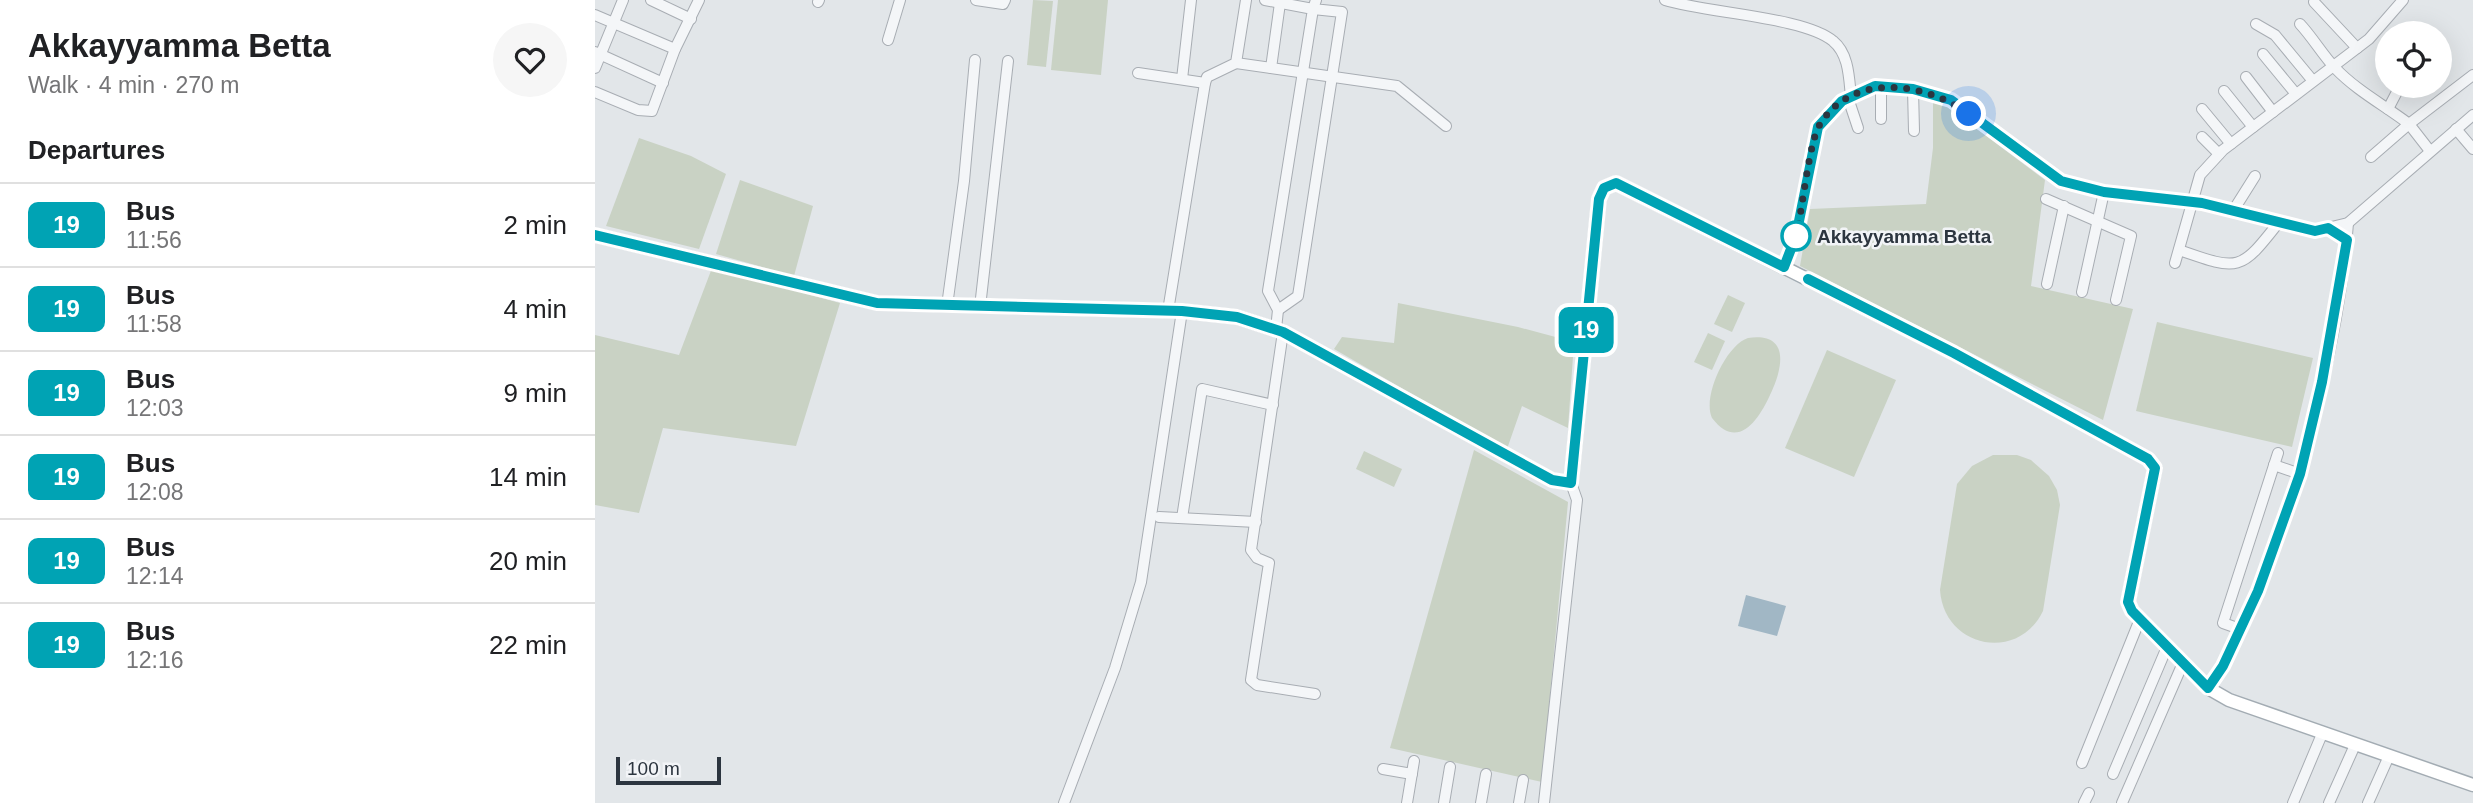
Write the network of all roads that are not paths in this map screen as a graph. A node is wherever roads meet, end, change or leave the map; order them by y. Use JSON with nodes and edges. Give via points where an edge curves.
{"nodes":[{"id":1,"x":623,"y":0,"type":"edge"},
{"id":2,"x":651,"y":0,"type":"edge"},
{"id":3,"x":699,"y":0,"type":"edge"},
{"id":4,"x":899,"y":0,"type":"edge"},
{"id":5,"x":976,"y":0,"type":"edge"},
{"id":6,"x":1005,"y":0,"type":"edge"},
{"id":7,"x":1191,"y":0,"type":"edge"},
{"id":8,"x":1246,"y":0,"type":"edge"},
{"id":9,"x":1665,"y":0,"type":"edge"},
{"id":10,"x":2403,"y":0,"type":"edge"},
{"id":11,"x":1274,"y":1,"type":"edge"},
{"id":12,"x":2314,"y":2,"type":"dead end"},
{"id":13,"x":1315,"y":4,"type":"edge"},
{"id":14,"x":595,"y":15,"type":"edge"},
{"id":15,"x":691,"y":19,"type":"junction"},
{"id":16,"x":613,"y":22,"type":"junction"},
{"id":17,"x":2256,"y":24,"type":"dead end"},
{"id":18,"x":2300,"y":24,"type":"dead end"},
{"id":19,"x":888,"y":40,"type":"dead end"},
{"id":20,"x":2357,"y":48,"type":"junction"},
{"id":21,"x":675,"y":49,"type":"junction"},
{"id":22,"x":598,"y":53,"type":"edge"},
{"id":23,"x":2263,"y":54,"type":"dead end"},
{"id":24,"x":975,"y":60,"type":"dead end"},
{"id":25,"x":1008,"y":61,"type":"dead end"},
{"id":26,"x":1236,"y":64,"type":"junction"},
{"id":27,"x":2333,"y":66,"type":"junction"},
{"id":28,"x":595,"y":68,"type":"edge"},
{"id":29,"x":1272,"y":68,"type":"junction"},
{"id":30,"x":1138,"y":73,"type":"dead end"},
{"id":31,"x":1302,"y":73,"type":"junction"},
{"id":32,"x":2473,"y":75,"type":"edge"},
{"id":33,"x":2246,"y":77,"type":"dead end"},
{"id":34,"x":1332,"y":78,"type":"junction"},
{"id":35,"x":1182,"y":79,"type":"junction"},
{"id":36,"x":2313,"y":81,"type":"junction"},
{"id":37,"x":663,"y":83,"type":"junction"},
{"id":38,"x":1205,"y":83,"type":"junction"},
{"id":39,"x":1881,"y":86,"type":"junction"},
{"id":40,"x":1913,"y":89,"type":"junction"},
{"id":41,"x":2224,"y":91,"type":"dead end"},
{"id":42,"x":595,"y":92,"type":"edge"},
{"id":43,"x":2296,"y":94,"type":"junction"},
{"id":44,"x":1849,"y":97,"type":"junction"},
{"id":45,"x":2393,"y":98,"type":"edge"},
{"id":46,"x":2388,"y":108,"type":"junction"},
{"id":47,"x":2202,"y":109,"type":"dead end"},
{"id":48,"x":2273,"y":111,"type":"junction"},
{"id":49,"x":2473,"y":115,"type":"edge"},
{"id":50,"x":1881,"y":120,"type":"dead end"},
{"id":51,"x":2409,"y":124,"type":"junction"},
{"id":52,"x":1446,"y":126,"type":"dead end"},
{"id":53,"x":2253,"y":127,"type":"junction"},
{"id":54,"x":1858,"y":128,"type":"dead end"},
{"id":55,"x":2456,"y":129,"type":"junction"},
{"id":56,"x":1914,"y":131,"type":"dead end"},
{"id":57,"x":2202,"y":137,"type":"dead end"},
{"id":58,"x":2231,"y":144,"type":"junction"},
{"id":59,"x":2473,"y":149,"type":"edge"},
{"id":60,"x":2430,"y":151,"type":"junction"},
{"id":61,"x":2219,"y":154,"type":"junction"},
{"id":62,"x":2371,"y":157,"type":"dead end"},
{"id":63,"x":2255,"y":176,"type":"dead end"},
{"id":64,"x":2104,"y":192,"type":"junction"},
{"id":65,"x":2046,"y":199,"type":"dead end"},
{"id":66,"x":2191,"y":202,"type":"junction"},
{"id":67,"x":2064,"y":206,"type":"junction"},
{"id":68,"x":2233,"y":211,"type":"junction"},
{"id":69,"x":2098,"y":220,"type":"junction"},
{"id":70,"x":2279,"y":222,"type":"junction"},
{"id":71,"x":2348,"y":223,"type":"junction"},
{"id":72,"x":2328,"y":228,"type":"junction"},
{"id":73,"x":595,"y":235,"type":"edge"},
{"id":74,"x":2347,"y":240,"type":"junction"},
{"id":75,"x":2179,"y":250,"type":"junction"},
{"id":76,"x":2175,"y":263,"type":"dead end"},
{"id":77,"x":1784,"y":267,"type":"junction"},
{"id":78,"x":2047,"y":285,"type":"dead end"},
{"id":79,"x":2082,"y":292,"type":"dead end"},
{"id":80,"x":2116,"y":300,"type":"dead end"},
{"id":81,"x":947,"y":306,"type":"junction"},
{"id":82,"x":980,"y":307,"type":"junction"},
{"id":83,"x":1278,"y":310,"type":"junction"},
{"id":84,"x":1175,"y":311,"type":"junction"},
{"id":85,"x":1279,"y":331,"type":"junction"},
{"id":86,"x":1273,"y":405,"type":"junction"},
{"id":87,"x":2278,"y":453,"type":"dead end"},
{"id":88,"x":2274,"y":465,"type":"junction"},
{"id":89,"x":2300,"y":474,"type":"junction"},
{"id":90,"x":1571,"y":483,"type":"junction"},
{"id":91,"x":1159,"y":517,"type":"dead end"},
{"id":92,"x":1182,"y":518,"type":"junction"},
{"id":93,"x":1256,"y":522,"type":"junction"},
{"id":94,"x":2140,"y":619,"type":"junction"},
{"id":95,"x":2240,"y":629,"type":"junction"},
{"id":96,"x":2167,"y":647,"type":"junction"},
{"id":97,"x":2183,"y":663,"type":"junction"},
{"id":98,"x":2208,"y":688,"type":"junction"},
{"id":99,"x":1315,"y":694,"type":"dead end"},
{"id":100,"x":2322,"y":734,"type":"junction"},
{"id":101,"x":2355,"y":745,"type":"junction"},
{"id":102,"x":2389,"y":757,"type":"junction"},
{"id":103,"x":1414,"y":761,"type":"dead end"},
{"id":104,"x":2082,"y":763,"type":"dead end"},
{"id":105,"x":1450,"y":767,"type":"dead end"},
{"id":106,"x":1383,"y":769,"type":"dead end"},
{"id":107,"x":1412,"y":774,"type":"junction"},
{"id":108,"x":1486,"y":774,"type":"dead end"},
{"id":109,"x":2113,"y":774,"type":"dead end"},
{"id":110,"x":1523,"y":780,"type":"dead end"},
{"id":111,"x":2473,"y":785,"type":"edge"},
{"id":112,"x":1064,"y":803,"type":"edge"},
{"id":113,"x":1407,"y":803,"type":"edge"},
{"id":114,"x":1444,"y":803,"type":"edge"},
{"id":115,"x":1481,"y":803,"type":"edge"},
{"id":116,"x":1519,"y":803,"type":"edge"},
{"id":117,"x":1544,"y":803,"type":"edge"},
{"id":118,"x":2122,"y":803,"type":"edge"},
{"id":119,"x":2293,"y":803,"type":"edge"},
{"id":120,"x":2329,"y":803,"type":"edge"},
{"id":121,"x":2368,"y":803,"type":"edge"}],
"edges":[{"from":1,"to":16,"type":"street"},
{"from":2,"to":15,"type":"street"},
{"from":3,"to":15,"type":"street"},
{"from":4,"to":19,"type":"street"},
{"from":5,"to":6,"type":"street","via":[[1003,4]]},
{"from":7,"to":35,"type":"street"},
{"from":8,"to":26,"type":"street"},
{"from":9,"to":44,"type":"street","via":[[1819,33],[1842,52]]},
{"from":10,"to":20,"type":"street"},
{"from":11,"to":13,"type":"street"},
{"from":11,"to":29,"type":"street"},
{"from":12,"to":20,"type":"street"},
{"from":13,"to":31,"type":"street"},
{"from":13,"to":34,"type":"street","via":[[1342,12]]},
{"from":14,"to":16,"type":"street"},
{"from":15,"to":21,"type":"street"},
{"from":16,"to":21,"type":"street"},
{"from":16,"to":22,"type":"street"},
{"from":17,"to":36,"type":"street","via":[[2275,35]]},
{"from":18,"to":27,"type":"street"},
{"from":20,"to":27,"type":"street"},
{"from":21,"to":37,"type":"street"},
{"from":22,"to":28,"type":"street"},
{"from":22,"to":37,"type":"street"},
{"from":23,"to":43,"type":"street"},
{"from":24,"to":81,"type":"street"},
{"from":25,"to":82,"type":"street"},
{"from":26,"to":29,"type":"street"},
{"from":26,"to":38,"type":"street","via":[[1206,77]]},
{"from":27,"to":36,"type":"street"},
{"from":27,"to":46,"type":"street","via":[[2373,102]]},
{"from":29,"to":31,"type":"street"},
{"from":30,"to":35,"type":"street"},
{"from":31,"to":34,"type":"street"},
{"from":31,"to":83,"type":"street","via":[[1268,292]]},
{"from":32,"to":51,"type":"street"},
{"from":33,"to":48,"type":"street"},
{"from":34,"to":52,"type":"street","via":[[1397,86]]},
{"from":34,"to":83,"type":"street","via":[[1297,296]]},
{"from":35,"to":38,"type":"street"},
{"from":36,"to":43,"type":"street"},
{"from":37,"to":42,"type":"street","via":[[652,111]]},
{"from":38,"to":84,"type":"street"},
{"from":39,"to":40,"type":"street"},
{"from":39,"to":44,"type":"street"},
{"from":39,"to":50,"type":"street"},
{"from":40,"to":56,"type":"street"},
{"from":40,"to":64,"type":"street","via":[[1951,100],[2061,181]]},
{"from":41,"to":53,"type":"street"},
{"from":43,"to":48,"type":"street"},
{"from":44,"to":54,"type":"street"},
{"from":44,"to":77,"type":"street","via":[[1818,127],[1796,236]]},
{"from":45,"to":46,"type":"street"},
{"from":46,"to":51,"type":"street"},
{"from":47,"to":58,"type":"street"},
{"from":48,"to":53,"type":"street"},
{"from":49,"to":55,"type":"street"},
{"from":51,"to":60,"type":"street"},
{"from":51,"to":62,"type":"street"},
{"from":53,"to":58,"type":"street"},
{"from":55,"to":59,"type":"street"},
{"from":55,"to":60,"type":"street"},
{"from":57,"to":61,"type":"street"},
{"from":58,"to":61,"type":"street"},
{"from":60,"to":71,"type":"street"},
{"from":61,"to":66,"type":"street","via":[[2200,175]]},
{"from":63,"to":68,"type":"street"},
{"from":64,"to":66,"type":"street"},
{"from":64,"to":69,"type":"street"},
{"from":65,"to":67,"type":"street"},
{"from":66,"to":68,"type":"street"},
{"from":66,"to":75,"type":"street"},
{"from":67,"to":69,"type":"street"},
{"from":67,"to":78,"type":"street"},
{"from":68,"to":70,"type":"street"},
{"from":69,"to":79,"type":"street"},
{"from":69,"to":80,"type":"street","via":[[2131,236]]},
{"from":70,"to":72,"type":"street","via":[[2315,231]]},
{"from":70,"to":75,"type":"street","via":[[2250,259],[2232,266]]},
{"from":71,"to":72,"type":"street"},
{"from":71,"to":74,"type":"street"},
{"from":72,"to":74,"type":"street"},
{"from":73,"to":81,"type":"main road","via":[[867,301]]},
{"from":74,"to":89,"type":"street"},
{"from":75,"to":76,"type":"street"},
{"from":77,"to":90,"type":"main road","via":[[1616,183],[1604,188],[1599,199]]},
{"from":77,"to":94,"type":"main road","via":[[2148,459],[2155,468],[2128,602]]},
{"from":81,"to":82,"type":"main road"},
{"from":82,"to":84,"type":"main road"},
{"from":83,"to":85,"type":"street"},
{"from":84,"to":85,"type":"main road","via":[[1237,317]]},
{"from":84,"to":112,"type":"street","via":[[1141,582],[1115,668]]},
{"from":85,"to":86,"type":"street"},
{"from":85,"to":90,"type":"main road","via":[[1552,480]]},
{"from":86,"to":92,"type":"street","via":[[1202,389]]},
{"from":86,"to":93,"type":"street"},
{"from":87,"to":88,"type":"street"},
{"from":88,"to":89,"type":"street"},
{"from":88,"to":95,"type":"street","via":[[2223,623]]},
{"from":89,"to":95,"type":"street"},
{"from":90,"to":117,"type":"street","via":[[1577,500]]},
{"from":91,"to":92,"type":"street"},
{"from":92,"to":93,"type":"street"},
{"from":93,"to":99,"type":"street","via":[[1251,550],[1269,563],[1252,682]]},
{"from":94,"to":96,"type":"main road"},
{"from":94,"to":104,"type":"street"},
{"from":95,"to":98,"type":"street"},
{"from":96,"to":97,"type":"main road"},
{"from":96,"to":109,"type":"street"},
{"from":97,"to":98,"type":"main road"},
{"from":97,"to":118,"type":"street"},
{"from":98,"to":100,"type":"main road","via":[[2255,712]]},
{"from":100,"to":101,"type":"main road"},
{"from":100,"to":119,"type":"street"},
{"from":101,"to":102,"type":"main road"},
{"from":101,"to":120,"type":"street"},
{"from":102,"to":111,"type":"main road"},
{"from":102,"to":121,"type":"street"},
{"from":103,"to":107,"type":"street"},
{"from":105,"to":114,"type":"street"},
{"from":106,"to":107,"type":"street"},
{"from":107,"to":113,"type":"street"},
{"from":108,"to":115,"type":"street"},
{"from":110,"to":116,"type":"street"}]}
